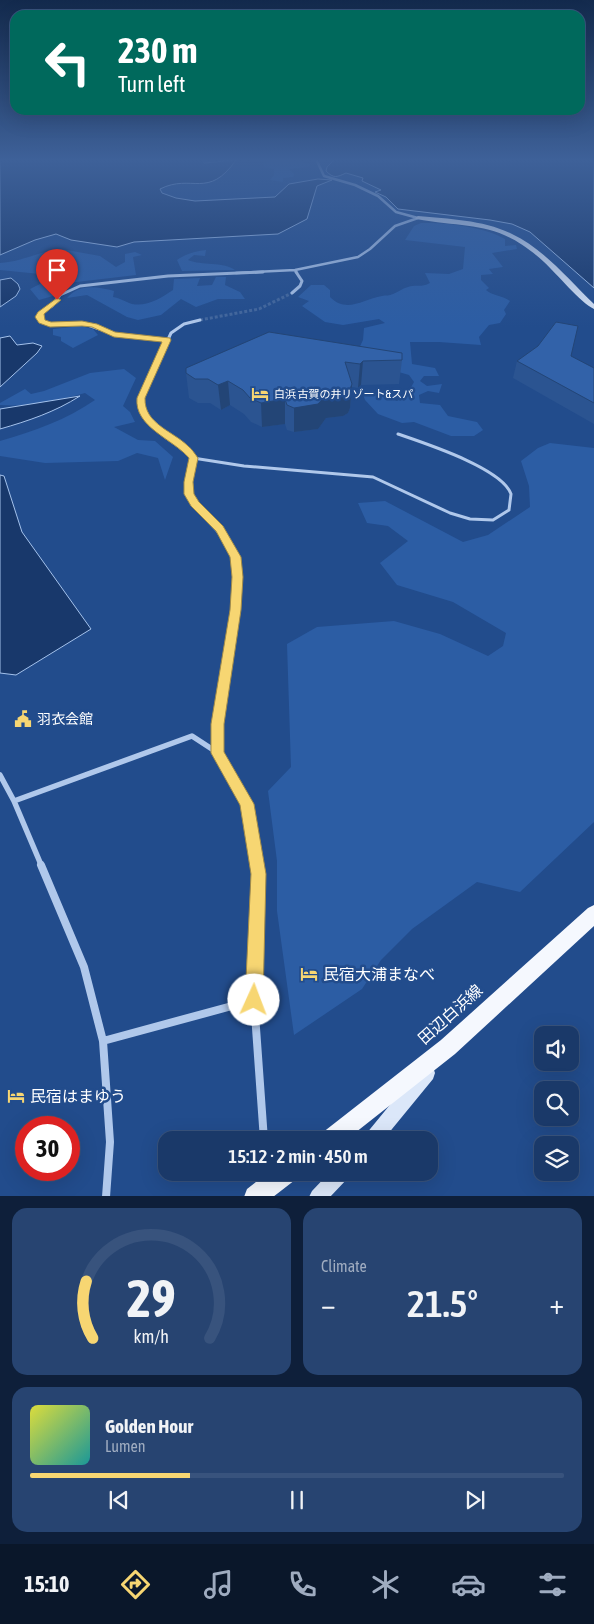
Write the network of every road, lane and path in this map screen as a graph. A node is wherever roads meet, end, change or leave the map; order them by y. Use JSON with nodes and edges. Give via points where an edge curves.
{"nodes":[{"id":1,"x":406,"y":215,"type":"edge"},
{"id":2,"x":418,"y":218,"type":"junction"},
{"id":3,"x":296,"y":270,"type":"junction"},
{"id":4,"x":292,"y":293,"type":"dead end"},
{"id":5,"x":594,"y":307,"type":"edge"},
{"id":6,"x":200,"y":320,"type":"tunnel mouth"},
{"id":7,"x":167,"y":340,"type":"junction"},
{"id":8,"x":398,"y":434,"type":"dead end"},
{"id":9,"x":193,"y":458,"type":"junction"},
{"id":10,"x":218,"y":753,"type":"junction"},
{"id":11,"x":0,"y":775,"type":"edge"},
{"id":12,"x":14,"y":801,"type":"junction"},
{"id":13,"x":594,"y":914,"type":"edge"},
{"id":14,"x":254,"y":1000,"type":"junction"},
{"id":15,"x":103,"y":1041,"type":"junction"},
{"id":16,"x":448,"y":1047,"type":"junction"},
{"id":17,"x":263,"y":1131,"type":"edge"},
{"id":18,"x":341,"y":1131,"type":"edge"},
{"id":19,"x":379,"y":1131,"type":"edge"},
{"id":20,"x":333,"y":1181,"type":"edge"},
{"id":21,"x":106,"y":1196,"type":"edge"},
{"id":22,"x":318,"y":1196,"type":"edge"}],
"edges":[{"from":1,"to":2,"type":"street"},
{"from":2,"to":3,"type":"street","via":[[395,226],[358,256]]},
{"from":2,"to":5,"type":"street","via":[[489,227],[511,234],[533,250]]},
{"from":3,"to":4,"type":"street","via":[[302,281]]},
{"from":3,"to":7,"type":"street","via":[[168,276],[80,286],[60,295],[39,317],[50,324],[82,324],[114,334]]},
{"from":6,"to":7,"type":"street","via":[[184,324]]},
{"from":7,"to":9,"type":"street","via":[[140,406],[149,422],[185,447]]},
{"from":8,"to":9,"type":"lane","via":[[469,462],[498,479],[509,487],[513,496],[509,510],[493,520],[470,519],[450,513],[374,477],[244,466]]},
{"from":9,"to":10,"type":"street","via":[[189,494],[220,529],[235,557],[238,577],[218,724]]},
{"from":10,"to":12,"type":"street","via":[[192,736]]},
{"from":10,"to":14,"type":"street","via":[[247,804],[258,874]]},
{"from":11,"to":12,"type":"street"},
{"from":12,"to":15,"type":"street","via":[[84,967]]},
{"from":13,"to":16,"type":"main road","name":"田辺白浜線"},
{"from":14,"to":15,"type":"street"},
{"from":14,"to":17,"type":"street"},
{"from":15,"to":21,"type":"street","via":[[110,1142]]},
{"from":16,"to":18,"type":"main road","name":"田辺白浜線"},
{"from":16,"to":19,"type":"street"},
{"from":20,"to":22,"type":"street"}]}
